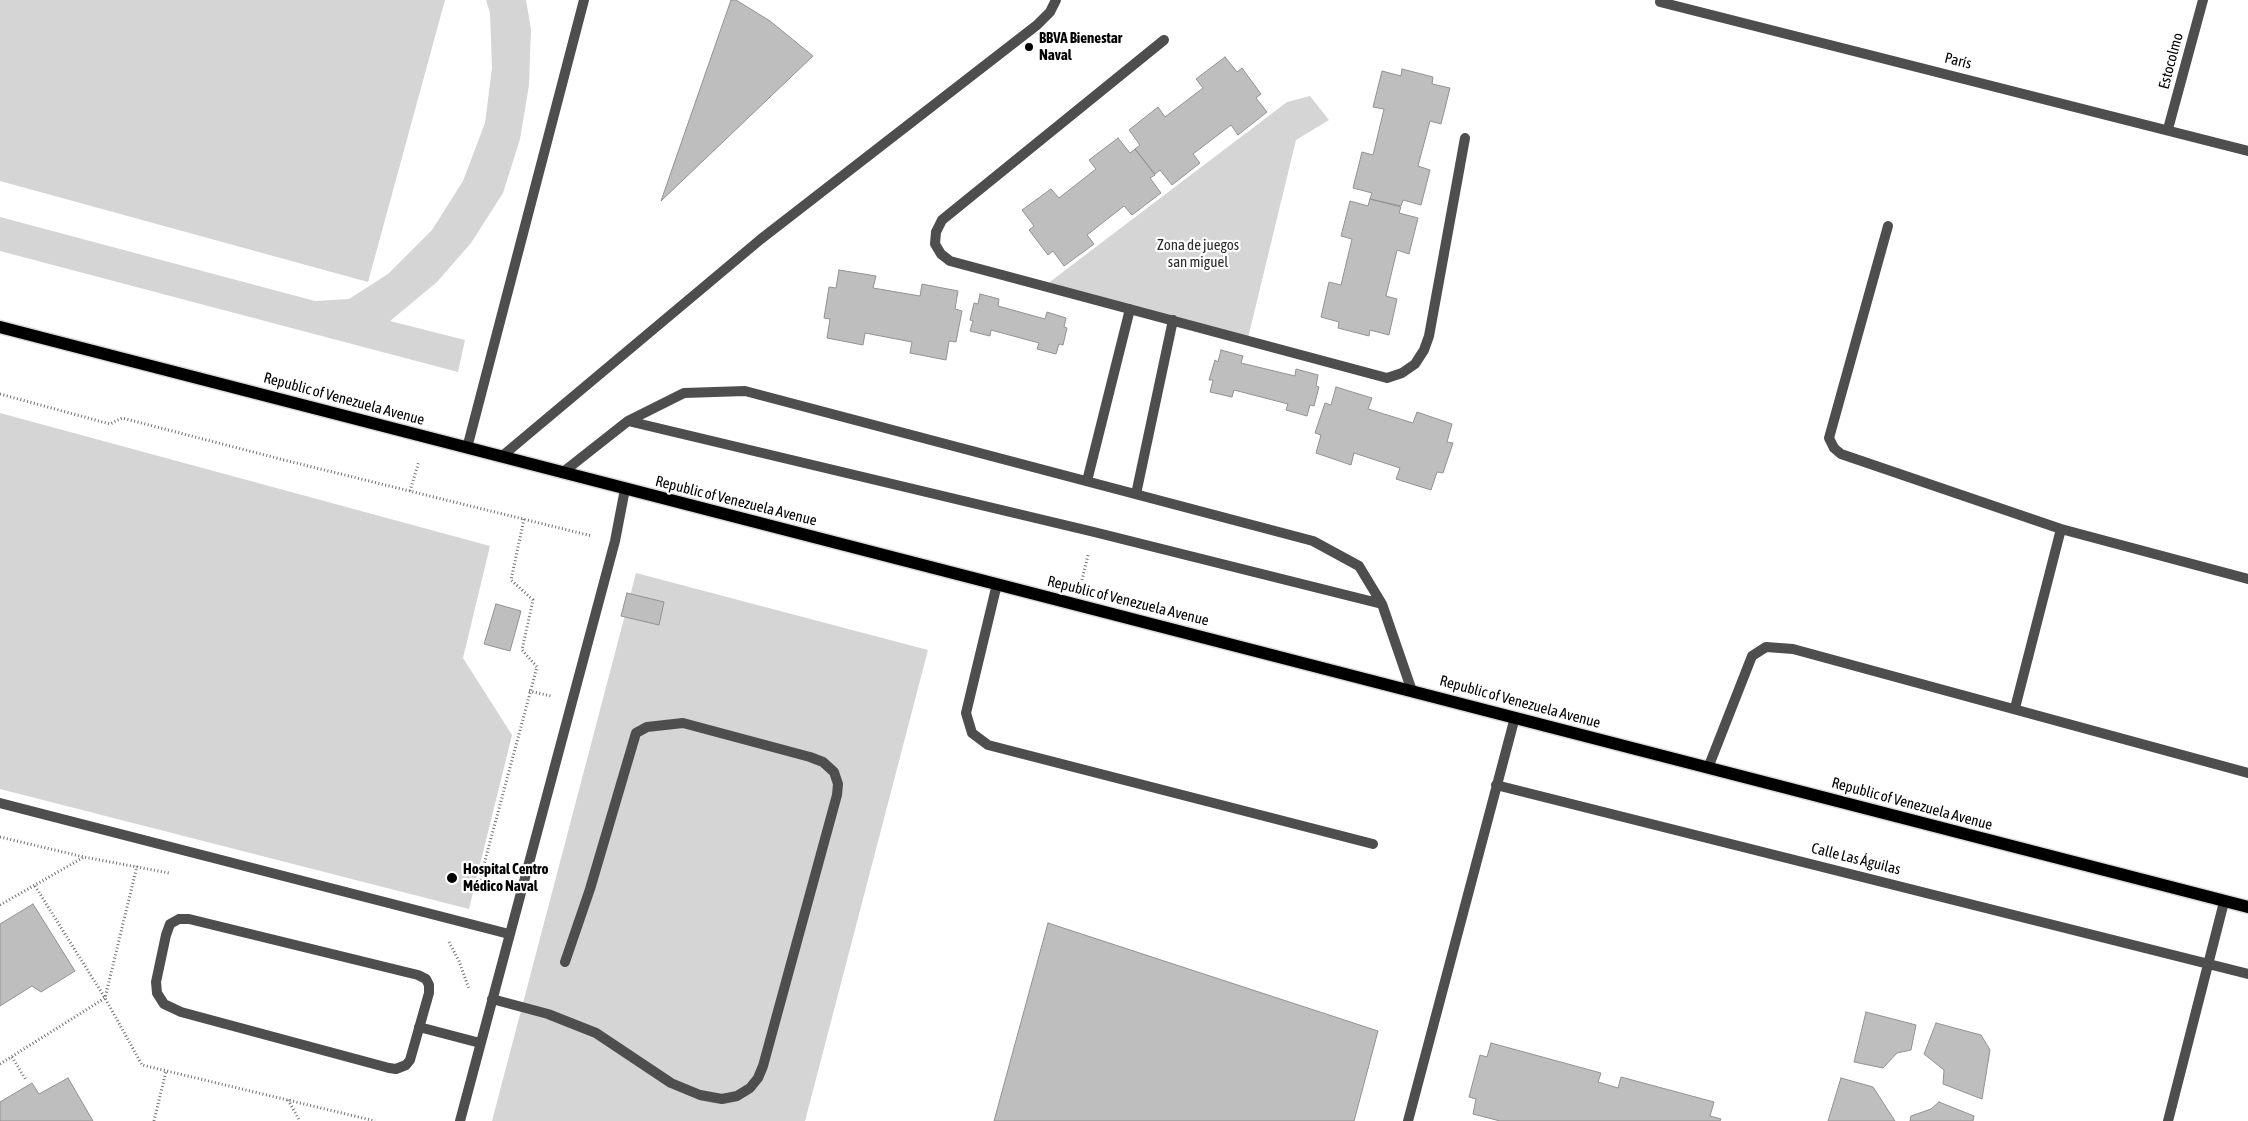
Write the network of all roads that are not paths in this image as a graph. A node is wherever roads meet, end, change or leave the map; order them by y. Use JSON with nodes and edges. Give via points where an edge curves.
{"nodes":[{"id":1,"x":584,"y":0,"type":"edge"},
{"id":2,"x":1056,"y":0,"type":"edge"},
{"id":3,"x":2203,"y":0,"type":"edge"},
{"id":4,"x":1660,"y":2,"type":"dead end"},
{"id":5,"x":1164,"y":40,"type":"dead end"},
{"id":6,"x":2168,"y":129,"type":"junction"},
{"id":7,"x":1465,"y":138,"type":"dead end"},
{"id":8,"x":2248,"y":151,"type":"edge"},
{"id":9,"x":1888,"y":226,"type":"dead end"},
{"id":10,"x":1130,"y":309,"type":"junction"},
{"id":11,"x":1173,"y":320,"type":"junction"},
{"id":12,"x":0,"y":327,"type":"edge"},
{"id":13,"x":628,"y":421,"type":"junction"},
{"id":14,"x":467,"y":448,"type":"junction"},
{"id":15,"x":501,"y":457,"type":"junction"},
{"id":16,"x":562,"y":473,"type":"junction"},
{"id":17,"x":1086,"y":481,"type":"junction"},
{"id":18,"x":625,"y":490,"type":"junction"},
{"id":19,"x":1136,"y":494,"type":"junction"},
{"id":20,"x":2061,"y":529,"type":"junction"},
{"id":21,"x":2248,"y":579,"type":"edge"},
{"id":22,"x":997,"y":584,"type":"junction"},
{"id":23,"x":1382,"y":604,"type":"junction"},
{"id":24,"x":1412,"y":690,"type":"junction"},
{"id":25,"x":2015,"y":708,"type":"junction"},
{"id":26,"x":1515,"y":717,"type":"junction"},
{"id":27,"x":1708,"y":768,"type":"junction"},
{"id":28,"x":2248,"y":773,"type":"edge"},
{"id":29,"x":1496,"y":785,"type":"junction"},
{"id":30,"x":0,"y":803,"type":"edge"},
{"id":31,"x":1373,"y":844,"type":"dead end"},
{"id":32,"x":2224,"y":902,"type":"junction"},
{"id":33,"x":2248,"y":908,"type":"edge"},
{"id":34,"x":509,"y":934,"type":"junction"},
{"id":35,"x":565,"y":962,"type":"dead end"},
{"id":36,"x":2208,"y":964,"type":"junction"},
{"id":37,"x":2248,"y":974,"type":"edge"},
{"id":38,"x":492,"y":999,"type":"junction"},
{"id":39,"x":419,"y":1028,"type":"junction"},
{"id":40,"x":480,"y":1043,"type":"junction"},
{"id":41,"x":460,"y":1121,"type":"edge"},
{"id":42,"x":1408,"y":1121,"type":"edge"},
{"id":43,"x":2168,"y":1121,"type":"edge"}],
"edges":[{"from":1,"to":14,"type":"street"},
{"from":2,"to":15,"type":"street","via":[[1037,25],[761,239]]},
{"from":3,"to":6,"type":"street","name":"Estocolmo"},
{"from":4,"to":6,"type":"street","name":"París"},
{"from":5,"to":10,"type":"street","via":[[942,220],[936,232],[935,244],[950,261]]},
{"from":6,"to":8,"type":"street","name":"París"},
{"from":7,"to":11,"type":"street","via":[[1429,336],[1415,364],[1402,373],[1387,378]]},
{"from":9,"to":20,"type":"street","via":[[1829,438],[1834,448],[1841,454]]},
{"from":10,"to":11,"type":"street"},
{"from":10,"to":17,"type":"street"},
{"from":11,"to":19,"type":"street"},
{"from":12,"to":14,"type":"main road","name":"Republic of Venezuela Avenue"},
{"from":13,"to":16,"type":"street"},
{"from":13,"to":17,"type":"street","via":[[684,393],[745,391]]},
{"from":13,"to":23,"type":"street"},
{"from":14,"to":15,"type":"main road","name":"Republic of Venezuela Avenue"},
{"from":15,"to":16,"type":"main road","name":"Republic of Venezuela Avenue"},
{"from":16,"to":18,"type":"main road","name":"Republic of Venezuela Avenue"},
{"from":17,"to":19,"type":"street"},
{"from":18,"to":22,"type":"main road","name":"Republic of Venezuela Avenue"},
{"from":18,"to":34,"type":"street","via":[[615,541]]},
{"from":19,"to":23,"type":"street","via":[[1313,541],[1358,566]]},
{"from":20,"to":21,"type":"street"},
{"from":20,"to":25,"type":"street"},
{"from":22,"to":24,"type":"main road","name":"Republic of Venezuela Avenue"},
{"from":22,"to":31,"type":"street","via":[[966,713],[972,733],[988,745]]},
{"from":23,"to":24,"type":"street"},
{"from":24,"to":26,"type":"main road","name":"Republic of Venezuela Avenue"},
{"from":25,"to":27,"type":"street","via":[[1793,649],[1766,647],[1752,656]]},
{"from":25,"to":28,"type":"street"},
{"from":26,"to":27,"type":"main road","name":"Republic of Venezuela Avenue"},
{"from":26,"to":29,"type":"street"},
{"from":27,"to":32,"type":"main road","name":"Republic of Venezuela Avenue"},
{"from":29,"to":36,"type":"street","name":"Calle Las Águilas"},
{"from":29,"to":42,"type":"street"},
{"from":30,"to":34,"type":"street"},
{"from":32,"to":33,"type":"main road","name":"Republic of Venezuela Avenue"},
{"from":32,"to":36,"type":"street"},
{"from":34,"to":38,"type":"street"},
{"from":35,"to":38,"type":"street","via":[[636,732],[662,724],[683,723],[810,757],[823,762],[834,772],[837,795],[762,1066],[750,1088],[722,1100],[700,1095],[671,1083],[596,1033],[548,1014]]},
{"from":36,"to":37,"type":"street","name":"Calle Las Águilas"},
{"from":36,"to":43,"type":"street"},
{"from":38,"to":40,"type":"street"},
{"from":39,"to":39,"type":"street","via":[[429,985],[418,975],[189,919],[179,919],[170,924],[156,982],[157,993],[164,1004],[181,1012],[396,1069],[410,1060]]},
{"from":39,"to":40,"type":"street"},
{"from":40,"to":41,"type":"street"}]}
